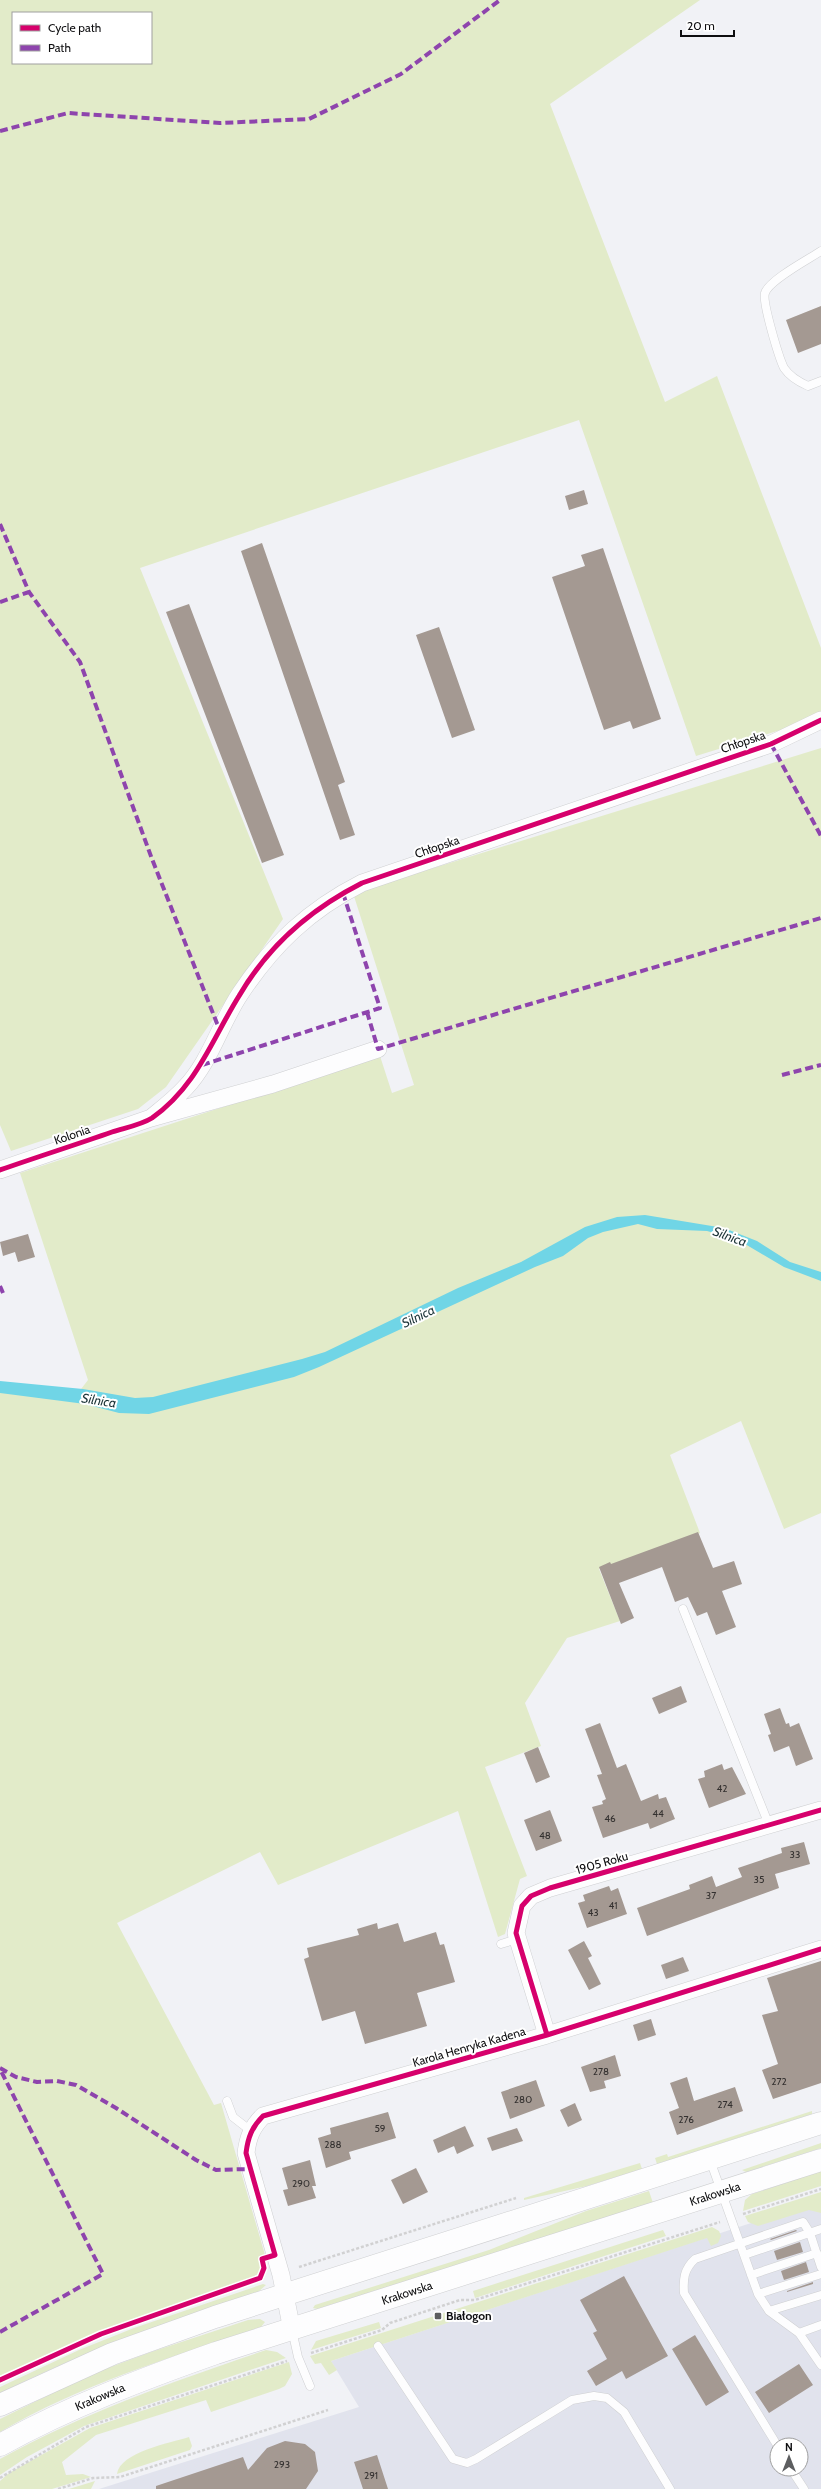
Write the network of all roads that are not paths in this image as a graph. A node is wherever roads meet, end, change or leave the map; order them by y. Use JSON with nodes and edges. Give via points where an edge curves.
{"nodes":[{"id":1,"x":821,"y":251,"type":"edge"},
{"id":2,"x":821,"y":381,"type":"edge"},
{"id":3,"x":821,"y":720,"type":"edge"},
{"id":4,"x":378,"y":1049,"type":"dead end"},
{"id":5,"x":151,"y":1118,"type":"junction"},
{"id":6,"x":0,"y":1170,"type":"edge"},
{"id":7,"x":683,"y":1609,"type":"dead end"},
{"id":8,"x":821,"y":1810,"type":"edge"},
{"id":9,"x":769,"y":1825,"type":"junction"},
{"id":10,"x":518,"y":1939,"type":"junction"},
{"id":11,"x":501,"y":1944,"type":"dead end"},
{"id":12,"x":821,"y":1950,"type":"edge"},
{"id":13,"x":547,"y":2035,"type":"junction"},
{"id":14,"x":227,"y":2101,"type":"dead end"},
{"id":15,"x":821,"y":2123,"type":"edge"},
{"id":16,"x":251,"y":2131,"type":"junction"},
{"id":17,"x":710,"y":2159,"type":"junction"},
{"id":18,"x":821,"y":2160,"type":"edge"},
{"id":19,"x":721,"y":2192,"type":"junction"},
{"id":20,"x":821,"y":2229,"type":"edge"},
{"id":21,"x":810,"y":2233,"type":"junction"},
{"id":22,"x":740,"y":2243,"type":"junction"},
{"id":23,"x":817,"y":2253,"type":"junction"},
{"id":24,"x":744,"y":2255,"type":"junction"},
{"id":25,"x":821,"y":2267,"type":"edge"},
{"id":26,"x":821,"y":2274,"type":"edge"},
{"id":27,"x":751,"y":2275,"type":"junction"},
{"id":28,"x":286,"y":2294,"type":"junction"},
{"id":29,"x":758,"y":2294,"type":"junction"},
{"id":30,"x":821,"y":2295,"type":"edge"},
{"id":31,"x":769,"y":2311,"type":"junction"},
{"id":32,"x":821,"y":2325,"type":"edge"},
{"id":33,"x":292,"y":2330,"type":"junction"},
{"id":34,"x":799,"y":2333,"type":"junction"},
{"id":35,"x":378,"y":2346,"type":"dead end"},
{"id":36,"x":821,"y":2365,"type":"edge"},
{"id":37,"x":310,"y":2386,"type":"dead end"},
{"id":38,"x":0,"y":2405,"type":"edge"},
{"id":39,"x":772,"y":2437,"type":"edge"},
{"id":40,"x":0,"y":2445,"type":"edge"},
{"id":41,"x":796,"y":2477,"type":"edge"},
{"id":42,"x":670,"y":2489,"type":"edge"},
{"id":43,"x":804,"y":2489,"type":"edge"}],
"edges":[{"from":1,"to":2,"type":"lane","via":[[773,283],[765,293],[764,307],[784,368],[796,380],[808,386]]},
{"from":3,"to":5,"type":"street","name":"Chłopska","via":[[771,744],[362,883],[335,897],[294,927],[264,959],[239,995],[202,1065],[186,1088]]},
{"from":4,"to":5,"type":"street","name":"Kolonia","via":[[273,1084]]},
{"from":5,"to":6,"type":"street","name":"Kolonia"},
{"from":7,"to":9,"type":"lane"},
{"from":8,"to":9,"type":"street","name":"1905 Roku"},
{"from":9,"to":10,"type":"street","name":"1905 Roku","via":[[550,1888],[531,1896],[522,1906],[518,1917]]},
{"from":10,"to":11,"type":"lane"},
{"from":10,"to":13,"type":"street","name":"1905 Roku"},
{"from":12,"to":13,"type":"street","name":"Karola Henryka Kadena"},
{"from":13,"to":16,"type":"street","name":"Karola Henryka Kadena","via":[[263,2116]]},
{"from":14,"to":16,"type":"lane","via":[[233,2117]]},
{"from":15,"to":17,"type":"main road"},
{"from":16,"to":28,"type":"street","name":"Karola Henryka Kadena","via":[[246,2153]]},
{"from":17,"to":19,"type":"lane"},
{"from":17,"to":28,"type":"main road"},
{"from":18,"to":19,"type":"main road","name":"Krakowska"},
{"from":19,"to":22,"type":"lane"},
{"from":19,"to":33,"type":"main road","name":"Krakowska"},
{"from":20,"to":21,"type":"lane"},
{"from":21,"to":22,"type":"lane","via":[[803,2222]]},
{"from":21,"to":23,"type":"lane"},
{"from":21,"to":24,"type":"lane"},
{"from":22,"to":24,"type":"lane"},
{"from":22,"to":39,"type":"lane","via":[[695,2259],[687,2266],[683,2281],[684,2293]]},
{"from":23,"to":25,"type":"lane"},
{"from":23,"to":27,"type":"lane"},
{"from":24,"to":27,"type":"lane"},
{"from":26,"to":29,"type":"lane"},
{"from":27,"to":29,"type":"lane"},
{"from":28,"to":33,"type":"street","name":"Karola Henryka Kadena"},
{"from":28,"to":38,"type":"main road","via":[[112,2354]]},
{"from":29,"to":31,"type":"lane"},
{"from":30,"to":31,"type":"lane"},
{"from":31,"to":34,"type":"lane"},
{"from":32,"to":34,"type":"lane"},
{"from":33,"to":37,"type":"lane","via":[[298,2357]]},
{"from":33,"to":40,"type":"main road","name":"Krakowska","via":[[138,2381],[60,2414]]},
{"from":34,"to":36,"type":"lane"},
{"from":35,"to":42,"type":"lane","via":[[453,2459],[467,2463],[476,2459],[572,2400],[594,2396],[607,2398],[624,2412]]},
{"from":41,"to":43,"type":"lane"}]}
